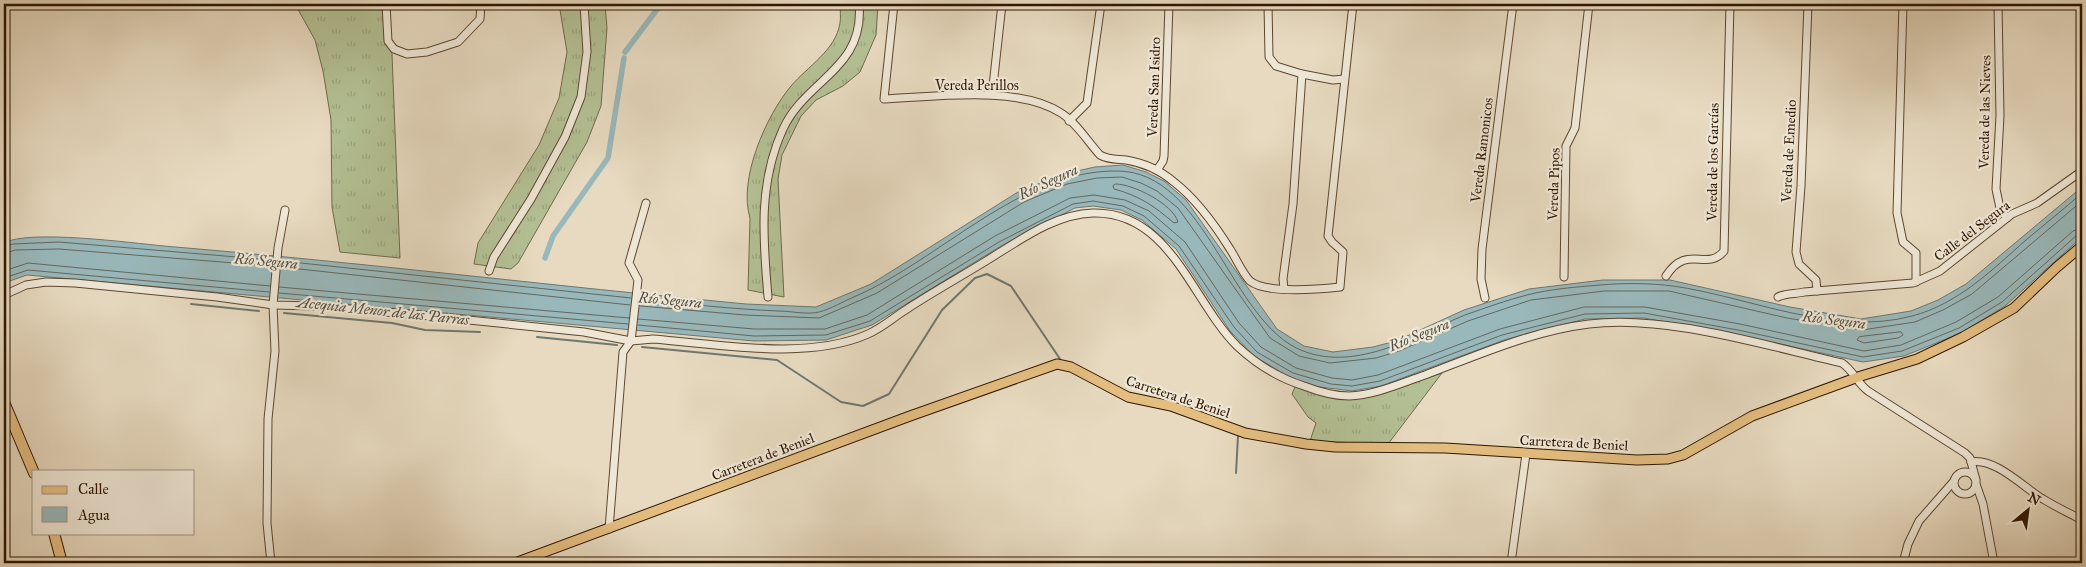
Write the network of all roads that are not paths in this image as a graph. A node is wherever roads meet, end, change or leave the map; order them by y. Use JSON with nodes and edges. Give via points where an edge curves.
{"nodes":[{"id":1,"x":386,"y":4,"type":"edge"},
{"id":2,"x":481,"y":4,"type":"edge"},
{"id":3,"x":584,"y":4,"type":"edge"},
{"id":4,"x":859,"y":4,"type":"edge"},
{"id":5,"x":894,"y":4,"type":"edge"},
{"id":6,"x":1002,"y":4,"type":"edge"},
{"id":7,"x":1102,"y":4,"type":"edge"},
{"id":8,"x":1169,"y":4,"type":"edge"},
{"id":9,"x":1268,"y":4,"type":"edge"},
{"id":10,"x":1353,"y":4,"type":"edge"},
{"id":11,"x":1513,"y":4,"type":"edge"},
{"id":12,"x":1589,"y":4,"type":"edge"},
{"id":13,"x":1730,"y":4,"type":"edge"},
{"id":14,"x":1808,"y":4,"type":"edge"},
{"id":15,"x":1903,"y":4,"type":"edge"},
{"id":16,"x":1998,"y":4,"type":"edge"},
{"id":17,"x":1302,"y":74,"type":"junction"},
{"id":18,"x":1344,"y":79,"type":"junction"},
{"id":19,"x":992,"y":95,"type":"junction"},
{"id":20,"x":1070,"y":121,"type":"junction"},
{"id":21,"x":1157,"y":170,"type":"junction"},
{"id":22,"x":2082,"y":171,"type":"edge"},
{"id":23,"x":646,"y":203,"type":"dead end"},
{"id":24,"x":284,"y":210,"type":"dead end"},
{"id":25,"x":2007,"y":218,"type":"junction"},
{"id":26,"x":2082,"y":246,"type":"edge"},
{"id":27,"x":489,"y":270,"type":"dead end"},
{"id":28,"x":1666,"y":276,"type":"dead end"},
{"id":29,"x":1564,"y":277,"type":"dead end"},
{"id":30,"x":1916,"y":282,"type":"junction"},
{"id":31,"x":1284,"y":289,"type":"junction"},
{"id":32,"x":1817,"y":291,"type":"junction"},
{"id":33,"x":4,"y":295,"type":"edge"},
{"id":34,"x":1778,"y":297,"type":"dead end"},
{"id":35,"x":768,"y":298,"type":"dead end"},
{"id":36,"x":1486,"y":298,"type":"dead end"},
{"id":37,"x":273,"y":305,"type":"junction"},
{"id":38,"x":631,"y":341,"type":"junction"},
{"id":39,"x":1855,"y":378,"type":"junction"},
{"id":40,"x":4,"y":402,"type":"edge"},
{"id":41,"x":1526,"y":454,"type":"junction"},
{"id":42,"x":1971,"y":462,"type":"junction"},
{"id":43,"x":1991,"y":464,"type":"junction"},
{"id":44,"x":33,"y":470,"type":"edge"},
{"id":45,"x":1963,"y":472,"type":"junction"},
{"id":46,"x":1976,"y":480,"type":"junction"},
{"id":47,"x":1954,"y":482,"type":"junction"},
{"id":48,"x":1964,"y":493,"type":"junction"},
{"id":49,"x":1943,"y":496,"type":"junction"},
{"id":50,"x":1983,"y":504,"type":"junction"},
{"id":51,"x":2082,"y":520,"type":"edge"},
{"id":52,"x":609,"y":528,"type":"junction"},
{"id":53,"x":54,"y":534,"type":"edge"},
{"id":54,"x":62,"y":563,"type":"edge"},
{"id":55,"x":271,"y":563,"type":"edge"},
{"id":56,"x":515,"y":563,"type":"edge"},
{"id":57,"x":1511,"y":563,"type":"edge"},
{"id":58,"x":1903,"y":563,"type":"edge"},
{"id":59,"x":1994,"y":563,"type":"edge"}],
"edges":[{"from":1,"to":2,"type":"street","via":[[388,40],[394,49],[407,54],[458,42],[480,20]]},
{"from":3,"to":27,"type":"street","via":[[588,52],[581,97],[565,137]]},
{"from":4,"to":35,"type":"street","via":[[858,35],[843,61],[794,111],[772,155],[763,235]]},
{"from":5,"to":19,"type":"street","name":"Vereda Perillos","via":[[884,99]]},
{"from":6,"to":19,"type":"street"},
{"from":7,"to":20,"type":"street","via":[[1087,103]]},
{"from":8,"to":21,"type":"street","name":"Vereda San Isidro","via":[[1164,156]]},
{"from":9,"to":17,"type":"street","via":[[1268,57],[1276,66]]},
{"from":10,"to":18,"type":"street"},
{"from":11,"to":36,"type":"street","name":"Vereda Ramonicos","via":[[1482,249],[1480,279]]},
{"from":12,"to":29,"type":"street","name":"Vereda Pipos","via":[[1575,128],[1566,146]]},
{"from":13,"to":28,"type":"street","name":"Vereda de los Garcías","via":[[1724,251],[1712,260],[1684,258]]},
{"from":14,"to":32,"type":"street","name":"Vereda de Emedio","via":[[1796,252],[1799,264],[1816,280]]},
{"from":15,"to":30,"type":"street","via":[[1897,213],[1903,242],[1916,253]]},
{"from":16,"to":25,"type":"street","name":"Vereda de las Nieves","via":[[2000,116],[1996,189],[2000,208]]},
{"from":17,"to":18,"type":"street"},
{"from":17,"to":31,"type":"street"},
{"from":18,"to":31,"type":"street","via":[[1328,236],[1343,252],[1340,287]]},
{"from":19,"to":20,"type":"street","name":"Vereda Perillos","via":[[1046,104]]},
{"from":20,"to":21,"type":"street","name":"Vereda Perillos","via":[[1100,155]]},
{"from":21,"to":31,"type":"street","name":"Vereda Perillos","via":[[1193,201],[1251,281]]},
{"from":22,"to":25,"type":"street","name":"Calle del Segura","via":[[2037,203]]},
{"from":23,"to":38,"type":"street","via":[[630,264],[638,280]]},
{"from":24,"to":37,"type":"street"},
{"from":25,"to":30,"type":"street","name":"Calle del Segura","via":[[1940,271]]},
{"from":26,"to":39,"type":"main road","name":"Carretera de Beniel","via":[[2000,318],[1917,359]]},
{"from":30,"to":32,"type":"street","name":"Calle del Segura"},
{"from":32,"to":34,"type":"street","name":"Calle del Segura"},
{"from":33,"to":37,"type":"street","via":[[26,285],[46,282]]},
{"from":37,"to":38,"type":"street","via":[[468,320],[584,332]]},
{"from":37,"to":55,"type":"street","via":[[275,351],[268,419],[267,523]]},
{"from":38,"to":39,"type":"street","via":[[653,339],[787,349],[834,345],[869,333],[1040,228],[1074,215],[1096,213],[1126,218],[1158,240],[1174,257],[1236,345],[1268,372],[1304,387],[1348,396],[1379,391],[1530,336],[1590,324],[1634,323],[1693,330],[1842,363]]},
{"from":38,"to":52,"type":"street","via":[[623,352]]},
{"from":39,"to":41,"type":"main road","name":"Carretera de Beniel","via":[[1752,416],[1674,458],[1636,460]]},
{"from":39,"to":42,"type":"street","via":[[1868,391],[1963,450]]},
{"from":40,"to":44,"type":"highway"},
{"from":41,"to":52,"type":"main road","name":"Carretera de Beniel","via":[[1445,448],[1324,446],[1255,436],[1171,406],[1128,397],[1071,367],[1057,364]]},
{"from":41,"to":57,"type":"street"},
{"from":42,"to":43,"type":"street"},
{"from":42,"to":45,"type":"street"},
{"from":42,"to":46,"type":"street"},
{"from":43,"to":46,"type":"street","via":[[1979,465]]},
{"from":43,"to":51,"type":"street","via":[[2043,499]]},
{"from":45,"to":46,"type":"street","via":[[1970,473]]},
{"from":45,"to":47,"type":"street"},
{"from":46,"to":48,"type":"street","via":[[1973,490]]},
{"from":46,"to":50,"type":"street"},
{"from":47,"to":48,"type":"street","via":[[1956,488]]},
{"from":47,"to":49,"type":"street"},
{"from":48,"to":49,"type":"street"},
{"from":48,"to":50,"type":"street"},
{"from":49,"to":58,"type":"street","via":[[1919,521]]},
{"from":50,"to":59,"type":"street"},
{"from":52,"to":56,"type":"main road","name":"Carretera de Beniel"},
{"from":53,"to":54,"type":"highway"}]}
